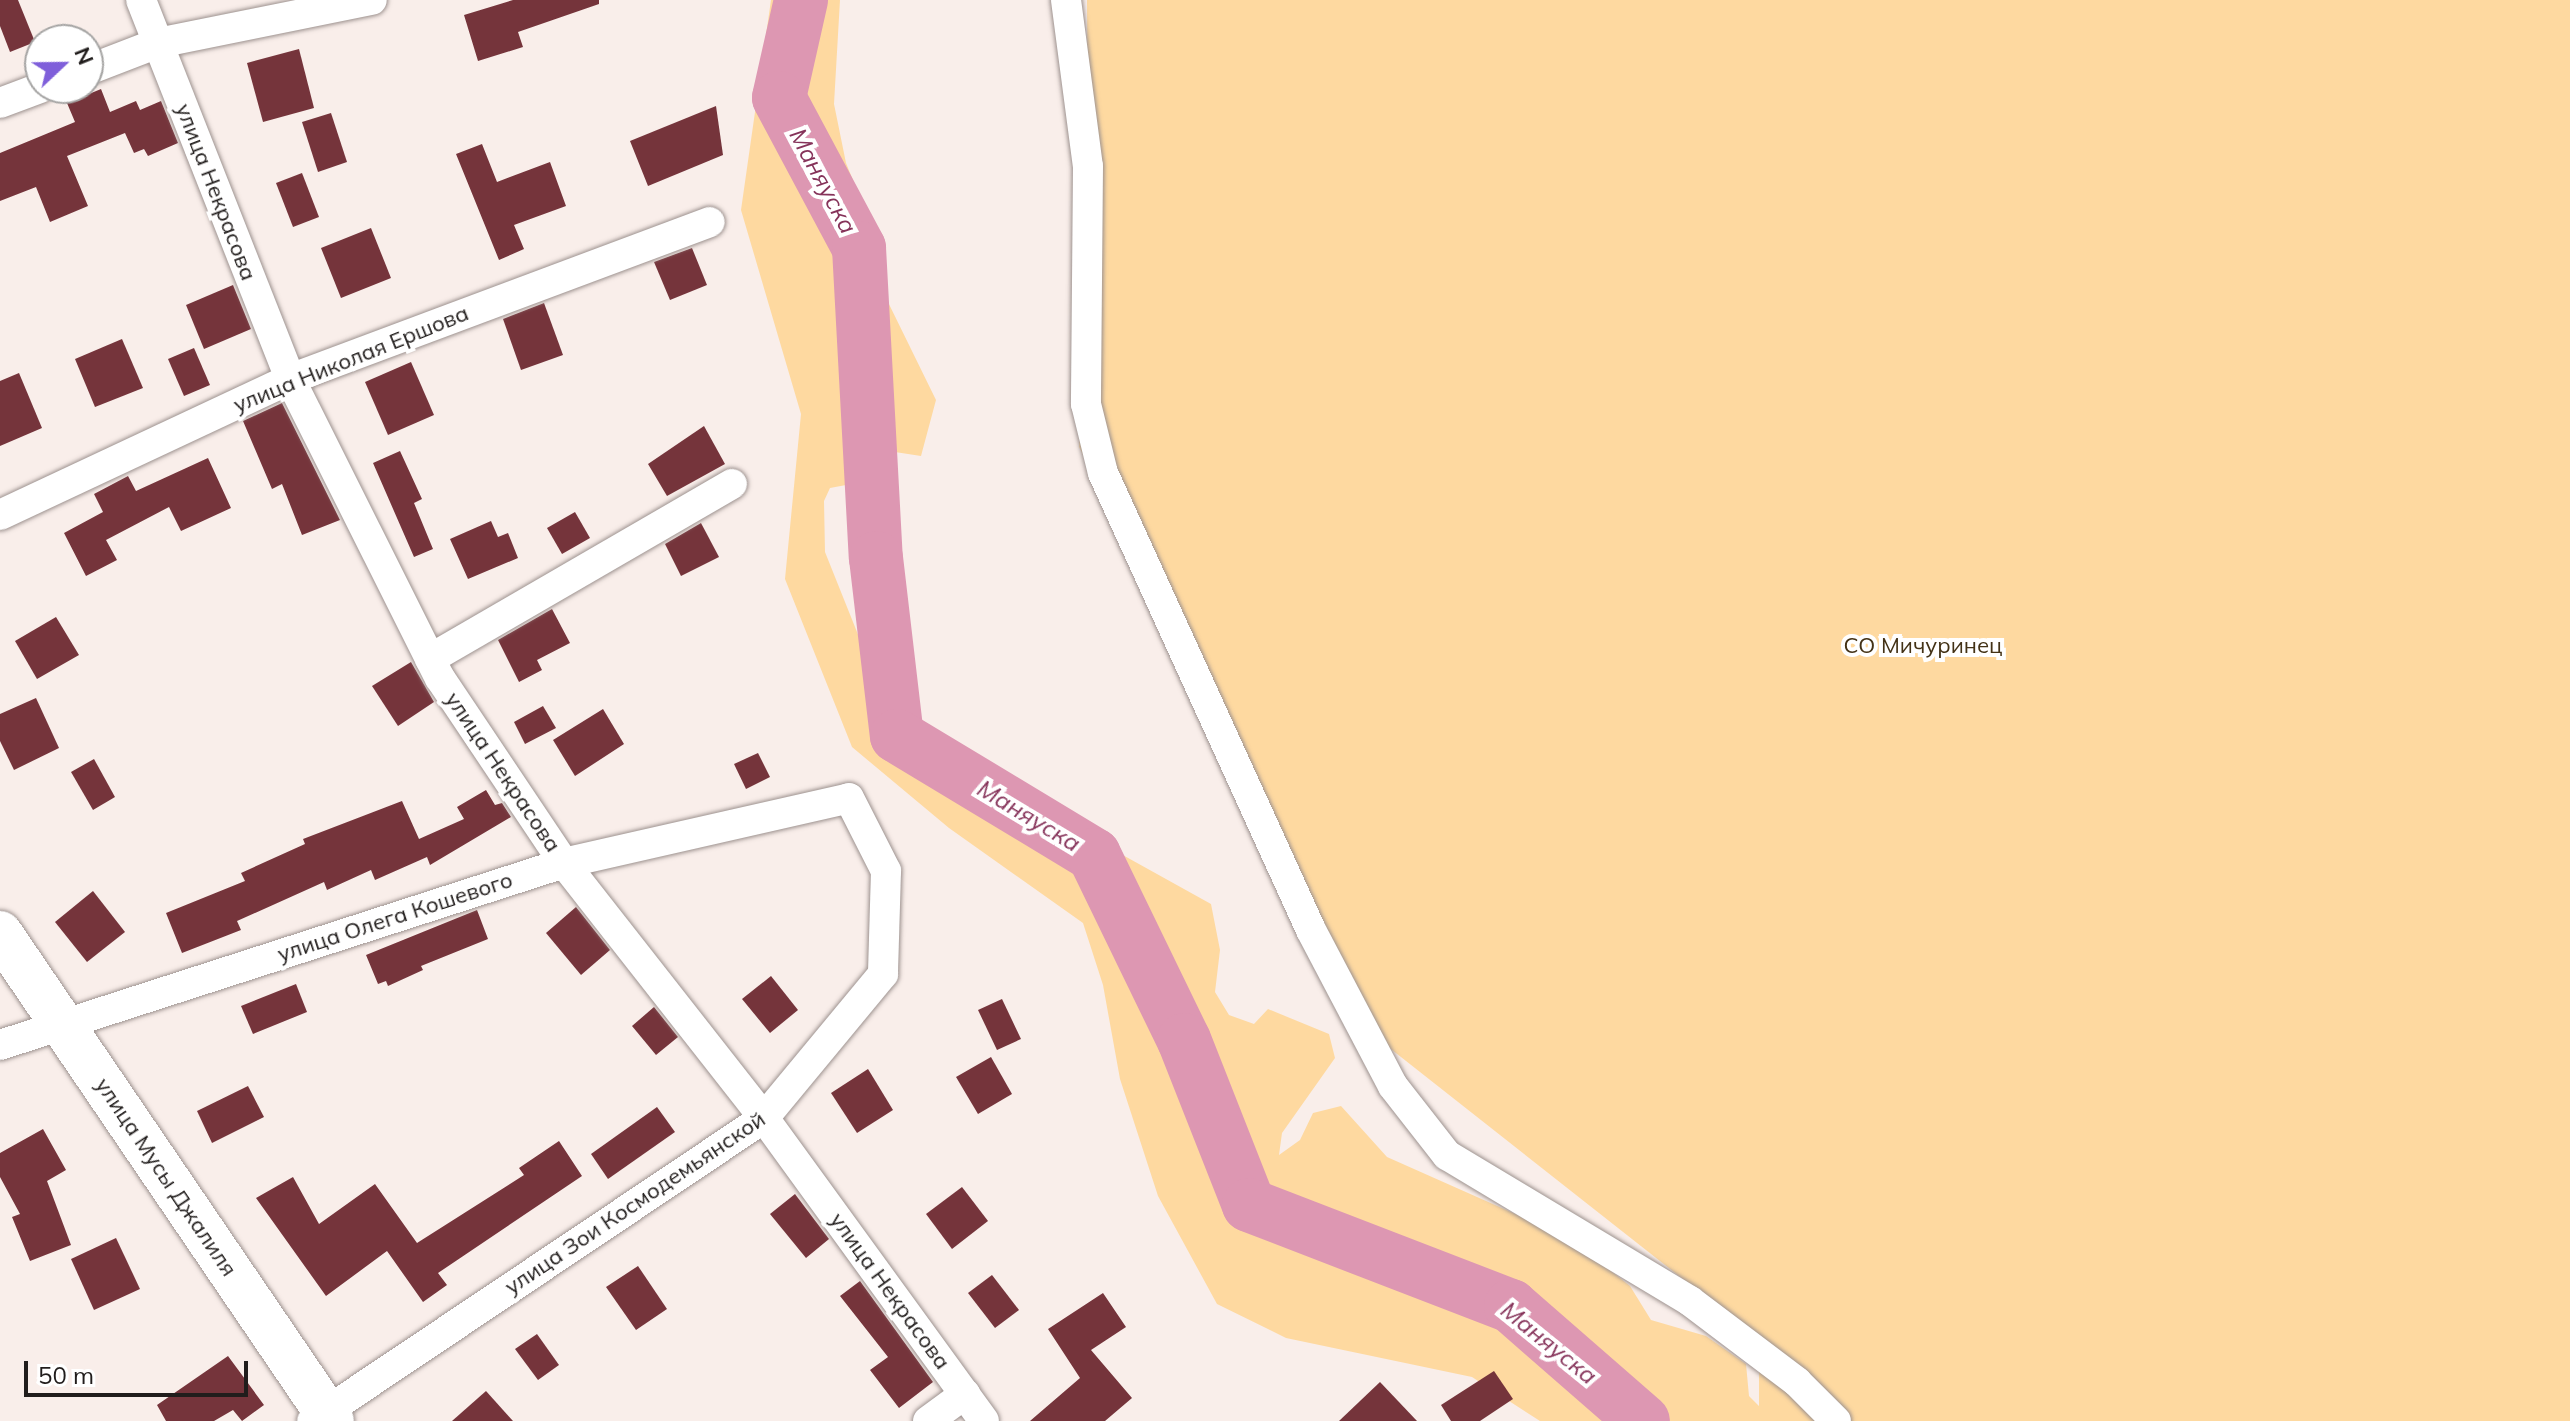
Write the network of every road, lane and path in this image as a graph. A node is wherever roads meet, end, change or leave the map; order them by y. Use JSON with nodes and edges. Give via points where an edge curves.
{"nodes":[{"id":1,"x":141,"y":0,"type":"edge"},
{"id":2,"x":372,"y":0,"type":"edge"},
{"id":3,"x":1066,"y":0,"type":"edge"},
{"id":4,"x":158,"y":43,"type":"junction"},
{"id":5,"x":104,"y":64,"type":"edge"},
{"id":6,"x":24,"y":94,"type":"edge"},
{"id":7,"x":0,"y":103,"type":"edge"},
{"id":8,"x":710,"y":222,"type":"dead end"},
{"id":9,"x":290,"y":379,"type":"junction"},
{"id":10,"x":732,"y":484,"type":"dead end"},
{"id":11,"x":0,"y":515,"type":"edge"},
{"id":12,"x":430,"y":659,"type":"junction"},
{"id":13,"x":794,"y":808,"type":"joint"},
{"id":14,"x":564,"y":863,"type":"junction"},
{"id":15,"x":0,"y":933,"type":"edge"},
{"id":16,"x":61,"y":1023,"type":"junction"},
{"id":17,"x":0,"y":1045,"type":"edge"},
{"id":18,"x":764,"y":1118,"type":"junction"},
{"id":19,"x":965,"y":1394,"type":"junction"},
{"id":20,"x":323,"y":1418,"type":"edge"},
{"id":21,"x":928,"y":1421,"type":"edge"},
{"id":22,"x":984,"y":1421,"type":"edge"},
{"id":23,"x":1836,"y":1421,"type":"edge"}],
"edges":[{"from":1,"to":4,"type":"street","name":"улица Некрасова"},
{"from":2,"to":4,"type":"street"},
{"from":3,"to":23,"type":"street","via":[[1088,166],[1086,404],[1103,473],[1311,930],[1393,1086],[1447,1155],[1690,1301],[1797,1382]]},
{"from":4,"to":5,"type":"street"},
{"from":4,"to":9,"type":"street","name":"улица Некрасова"},
{"from":6,"to":7,"type":"street"},
{"from":8,"to":9,"type":"street","name":"улица Николая Ершова"},
{"from":9,"to":11,"type":"street","name":"улица Николая Ершова"},
{"from":9,"to":12,"type":"street","name":"улица Некрасова"},
{"from":10,"to":12,"type":"street"},
{"from":12,"to":14,"type":"street","name":"улица Некрасова"},
{"from":13,"to":14,"type":"street","name":"улица Олега Кошевого"},
{"from":13,"to":18,"type":"street","name":"улица Зои Космодемьянской","via":[[849,798],[886,871],[883,974]]},
{"from":14,"to":16,"type":"street","name":"улица Олега Кошевого"},
{"from":14,"to":18,"type":"street","name":"улица Некрасова"},
{"from":15,"to":16,"type":"main road","name":"улица Мусы Джалиля"},
{"from":16,"to":17,"type":"street","name":"улица Олега Кошевого"},
{"from":16,"to":20,"type":"main road","name":"улица Мусы Джалиля"},
{"from":18,"to":19,"type":"street","name":"улица Некрасова"},
{"from":18,"to":20,"type":"street","name":"улица Зои Космодемьянской"},
{"from":19,"to":21,"type":"street"},
{"from":19,"to":22,"type":"street","name":"улица Некрасова"}]}
